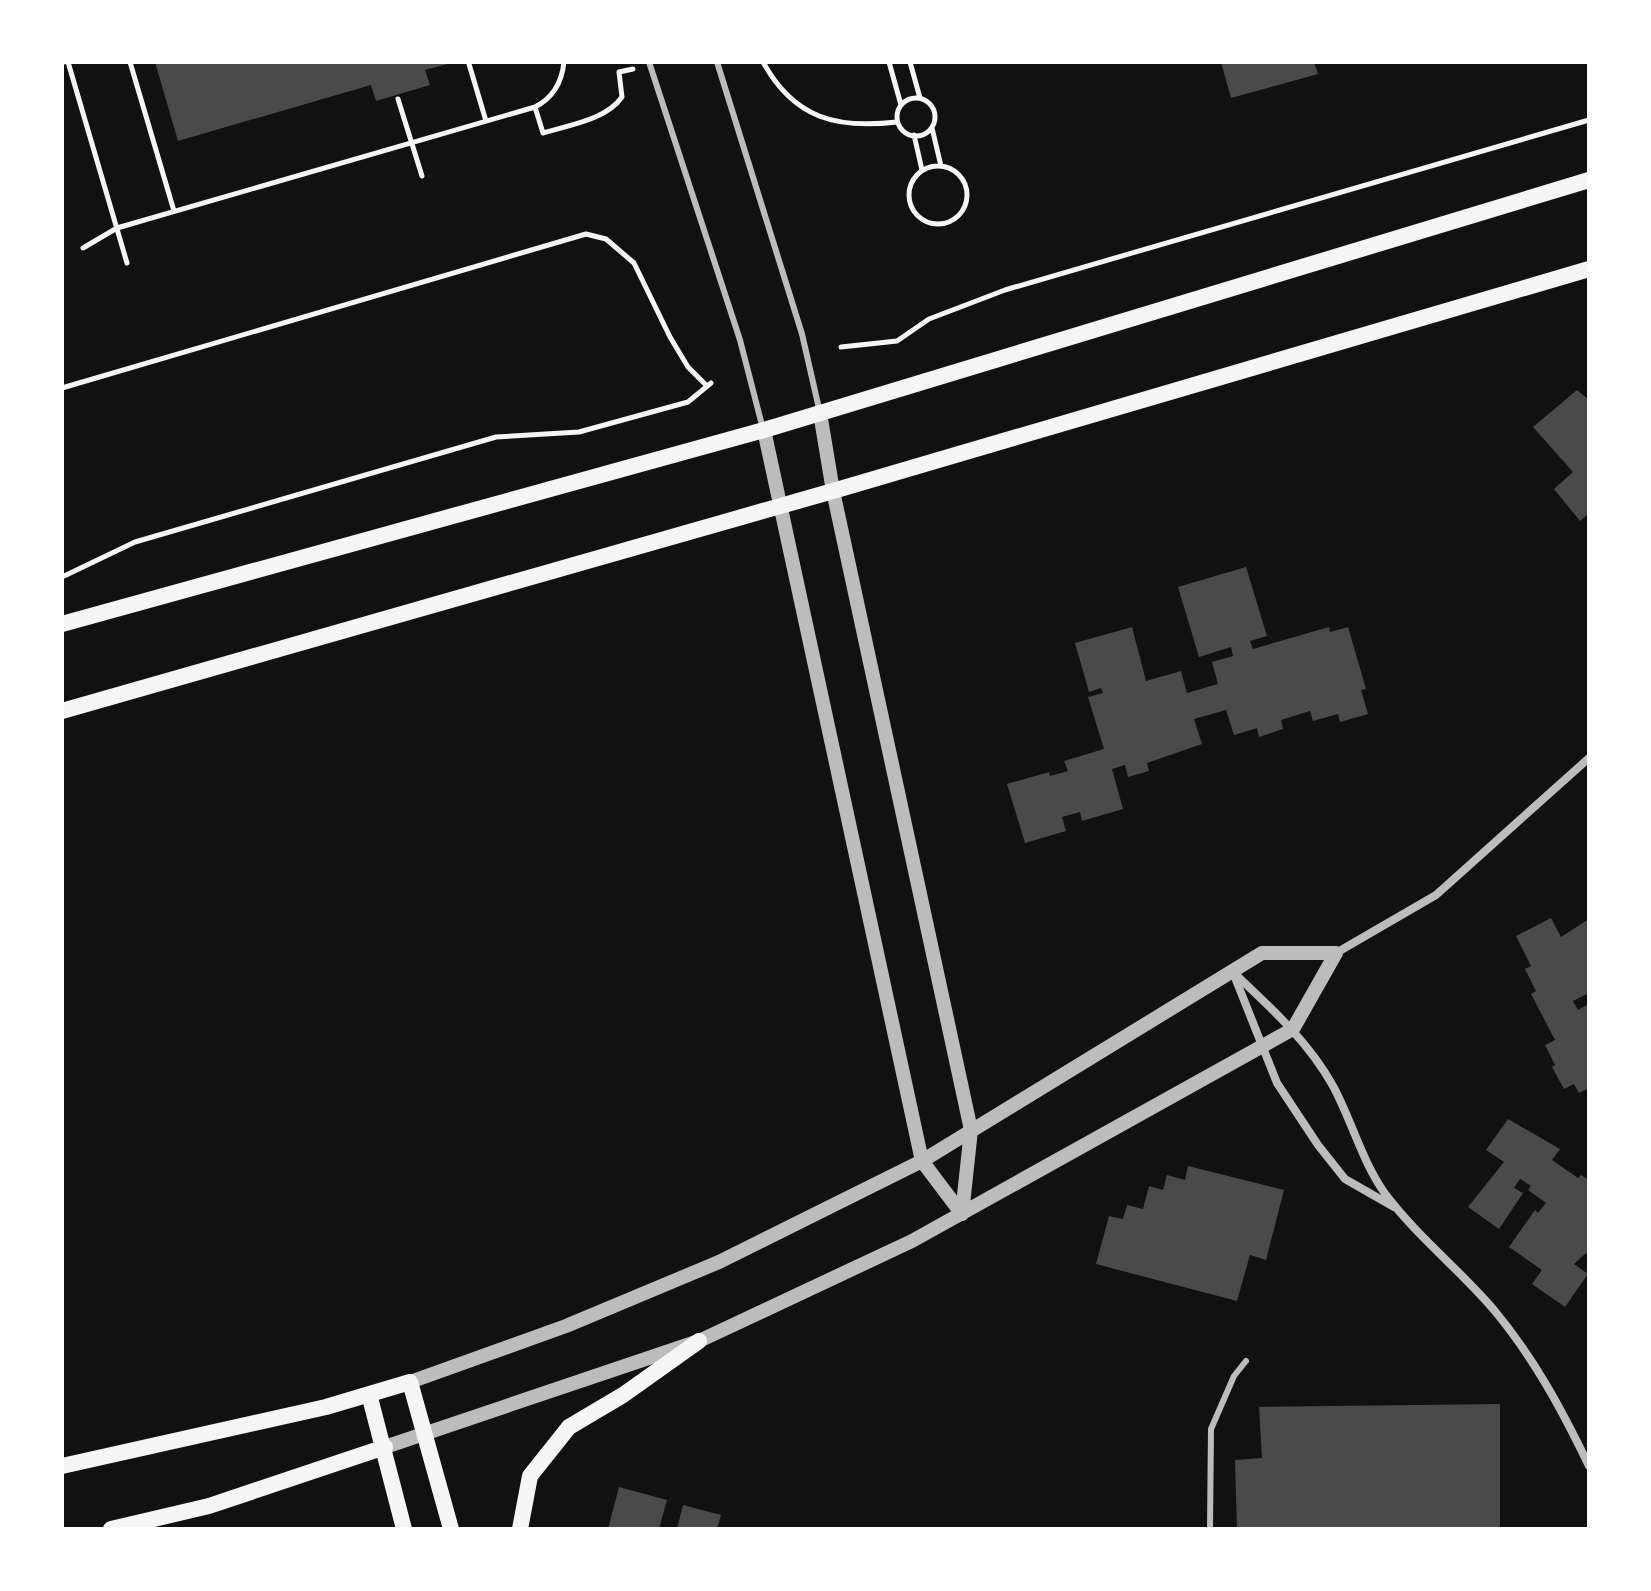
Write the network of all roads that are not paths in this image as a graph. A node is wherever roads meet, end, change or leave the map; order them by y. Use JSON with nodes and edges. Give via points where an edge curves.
{"nodes":[{"id":1,"x":649,"y":62,"type":"edge"},
{"id":2,"x":717,"y":62,"type":"edge"},
{"id":3,"x":1589,"y":180,"type":"edge"},
{"id":4,"x":1589,"y":269,"type":"edge"},
{"id":5,"x":820,"y":413,"type":"junction"},
{"id":6,"x":764,"y":430,"type":"junction"},
{"id":7,"x":833,"y":491,"type":"junction"},
{"id":8,"x":779,"y":506,"type":"junction"},
{"id":9,"x":62,"y":624,"type":"edge"},
{"id":10,"x":62,"y":711,"type":"edge"},
{"id":11,"x":1589,"y":758,"type":"edge"},
{"id":12,"x":1336,"y":953,"type":"junction"},
{"id":13,"x":1233,"y":972,"type":"junction"},
{"id":14,"x":1293,"y":1029,"type":"junction"},
{"id":15,"x":1262,"y":1046,"type":"junction"},
{"id":16,"x":971,"y":1130,"type":"junction"},
{"id":17,"x":922,"y":1161,"type":"junction"},
{"id":18,"x":1398,"y":1210,"type":"junction"},
{"id":19,"x":962,"y":1214,"type":"junction"},
{"id":20,"x":699,"y":1341,"type":"junction"},
{"id":21,"x":1246,"y":1361,"type":"dead end"},
{"id":22,"x":410,"y":1382,"type":"junction"},
{"id":23,"x":369,"y":1394,"type":"junction"},
{"id":24,"x":423,"y":1435,"type":"junction"},
{"id":25,"x":385,"y":1447,"type":"junction"},
{"id":26,"x":62,"y":1466,"type":"edge"},
{"id":27,"x":1589,"y":1466,"type":"edge"},
{"id":28,"x":111,"y":1529,"type":"edge"},
{"id":29,"x":404,"y":1529,"type":"edge"},
{"id":30,"x":451,"y":1529,"type":"edge"},
{"id":31,"x":520,"y":1529,"type":"edge"},
{"id":32,"x":1210,"y":1529,"type":"edge"}],
"edges":[{"from":1,"to":6,"type":"lane"},
{"from":2,"to":5,"type":"lane","via":[[802,334]]},
{"from":3,"to":5,"type":"main road"},
{"from":4,"to":7,"type":"main road"},
{"from":5,"to":6,"type":"main road"},
{"from":5,"to":7,"type":"street"},
{"from":6,"to":8,"type":"street"},
{"from":6,"to":9,"type":"main road"},
{"from":7,"to":8,"type":"main road"},
{"from":7,"to":16,"type":"street"},
{"from":8,"to":10,"type":"main road"},
{"from":8,"to":17,"type":"street"},
{"from":11,"to":12,"type":"street","via":[[1436,895]]},
{"from":12,"to":13,"type":"street","via":[[1262,953]]},
{"from":12,"to":14,"type":"street"},
{"from":13,"to":14,"type":"street"},
{"from":13,"to":15,"type":"street"},
{"from":13,"to":16,"type":"street"},
{"from":14,"to":15,"type":"street"},
{"from":14,"to":18,"type":"street","via":[[1332,1085],[1375,1178]]},
{"from":15,"to":18,"type":"street","via":[[1277,1083],[1345,1179]]},
{"from":15,"to":19,"type":"street"},
{"from":16,"to":17,"type":"street"},
{"from":16,"to":19,"type":"street"},
{"from":17,"to":19,"type":"street"},
{"from":17,"to":22,"type":"street","via":[[719,1262],[566,1326]]},
{"from":18,"to":27,"type":"street","via":[[1493,1309],[1526,1352]]},
{"from":19,"to":20,"type":"street","via":[[857,1270]]},
{"from":20,"to":24,"type":"street"},
{"from":20,"to":31,"type":"main road","via":[[569,1427],[530,1476]]},
{"from":21,"to":32,"type":"lane","via":[[1211,1429]]},
{"from":22,"to":23,"type":"main road"},
{"from":22,"to":24,"type":"main road"},
{"from":23,"to":25,"type":"main road"},
{"from":23,"to":26,"type":"main road"},
{"from":24,"to":25,"type":"street"},
{"from":24,"to":30,"type":"main road"},
{"from":25,"to":28,"type":"main road","via":[[209,1506]]},
{"from":25,"to":29,"type":"main road"}]}
